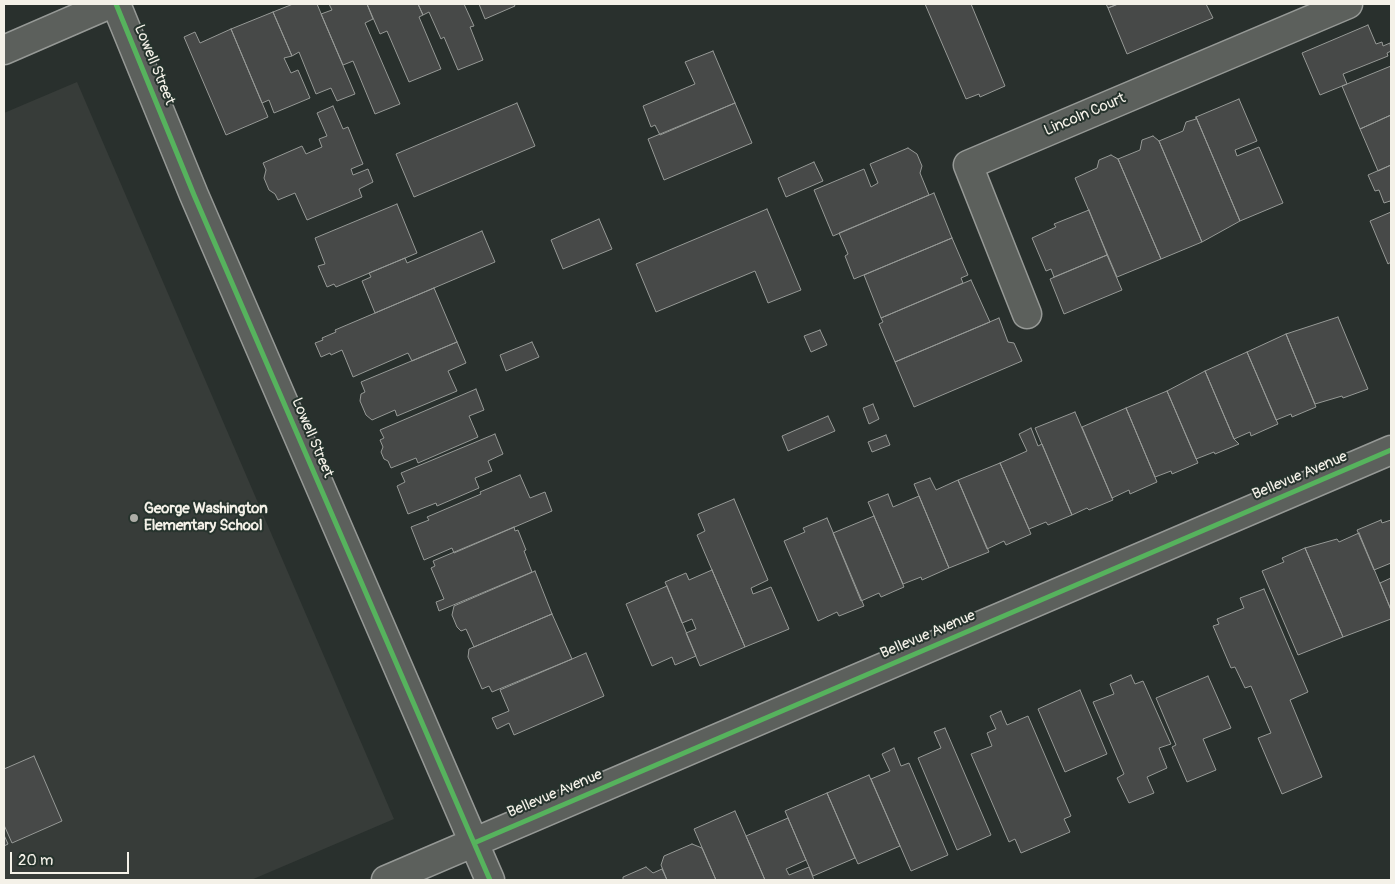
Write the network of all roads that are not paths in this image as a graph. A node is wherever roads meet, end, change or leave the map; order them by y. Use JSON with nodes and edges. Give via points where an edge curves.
{"nodes":[{"id":1,"x":110,"y":4,"type":"edge"},
{"id":2,"x":116,"y":4,"type":"edge"},
{"id":3,"x":1348,"y":4,"type":"edge"},
{"id":4,"x":4,"y":50,"type":"edge"},
{"id":5,"x":1026,"y":314,"type":"dead end"},
{"id":6,"x":1391,"y":450,"type":"edge"},
{"id":7,"x":474,"y":843,"type":"junction"},
{"id":8,"x":386,"y":880,"type":"edge"},
{"id":9,"x":490,"y":880,"type":"edge"}],
"edges":[{"from":1,"to":4,"type":"street"},
{"from":2,"to":7,"type":"street","name":"Lowell Street","via":[[194,195]]},
{"from":3,"to":5,"type":"street","name":"Lincoln Court","via":[[968,165]]},
{"from":6,"to":7,"type":"street","name":"Bellevue Avenue"},
{"from":7,"to":8,"type":"street","name":"Bellevue Avenue"},
{"from":7,"to":9,"type":"street","name":"Lowell Street"}]}
